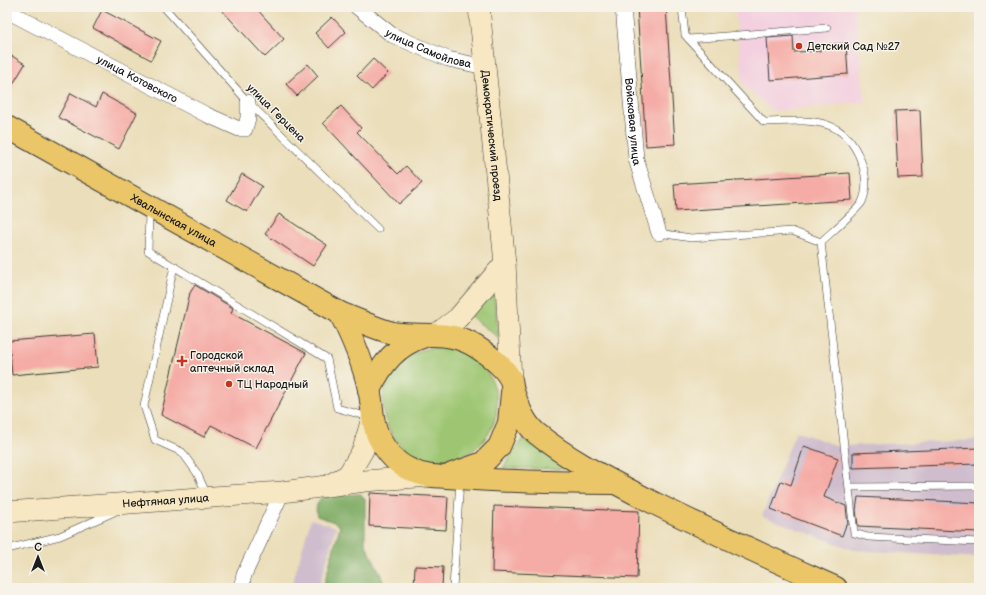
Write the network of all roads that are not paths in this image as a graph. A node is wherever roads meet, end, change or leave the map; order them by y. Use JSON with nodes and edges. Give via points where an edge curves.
{"nodes":[{"id":1,"x":164,"y":7,"type":"edge"},
{"id":2,"x":357,"y":7,"type":"edge"},
{"id":3,"x":479,"y":7,"type":"edge"},
{"id":4,"x":623,"y":7,"type":"edge"},
{"id":5,"x":682,"y":7,"type":"edge"},
{"id":6,"x":7,"y":11,"type":"edge"},
{"id":7,"x":827,"y":28,"type":"dead end"},
{"id":8,"x":689,"y":39,"type":"junction"},
{"id":9,"x":485,"y":67,"type":"junction"},
{"id":10,"x":248,"y":102,"type":"junction"},
{"id":11,"x":7,"y":127,"type":"edge"},
{"id":12,"x":149,"y":206,"type":"junction"},
{"id":13,"x":378,"y":229,"type":"dead end"},
{"id":14,"x":658,"y":233,"type":"joint"},
{"id":15,"x":820,"y":242,"type":"junction"},
{"id":16,"x":505,"y":263,"type":"junction"},
{"id":17,"x":174,"y":266,"type":"junction"},
{"id":18,"x":340,"y":312,"type":"junction"},
{"id":19,"x":431,"y":335,"type":"junction"},
{"id":20,"x":512,"y":384,"type":"junction"},
{"id":21,"x":369,"y":390,"type":"junction"},
{"id":22,"x":372,"y":418,"type":"junction"},
{"id":23,"x":444,"y":477,"type":"junction"},
{"id":24,"x":615,"y":483,"type":"junction"},
{"id":25,"x":979,"y":486,"type":"edge"},
{"id":26,"x":325,"y":487,"type":"junction"},
{"id":27,"x":850,"y":487,"type":"junction"},
{"id":28,"x":282,"y":492,"type":"junction"},
{"id":29,"x":208,"y":498,"type":"junction"},
{"id":30,"x":135,"y":503,"type":"junction"},
{"id":31,"x":7,"y":512,"type":"edge"},
{"id":32,"x":979,"y":542,"type":"edge"},
{"id":33,"x":8,"y":550,"type":"edge"},
{"id":34,"x":241,"y":588,"type":"edge"},
{"id":35,"x":453,"y":588,"type":"edge"},
{"id":36,"x":836,"y":588,"type":"edge"}],
"edges":[{"from":1,"to":10,"type":"lane","name":"улица Герцена"},
{"from":2,"to":9,"type":"street","name":"улица Самойлова","via":[[392,35],[448,59]]},
{"from":3,"to":9,"type":"street","name":"Демократический проезд"},
{"from":4,"to":14,"type":"street","name":"Войсковая улица","via":[[636,159]]},
{"from":5,"to":8,"type":"lane","via":[[685,35]]},
{"from":6,"to":10,"type":"street","name":"улица Котовского","via":[[205,114],[239,129],[245,128]]},
{"from":7,"to":8,"type":"lane"},
{"from":8,"to":15,"type":"lane","via":[[764,122],[812,120],[836,127],[850,141],[866,175],[862,203]]},
{"from":9,"to":16,"type":"street","name":"Демократический проезд"},
{"from":10,"to":13,"type":"lane","name":"улица Герцена"},
{"from":11,"to":12,"type":"main road","name":"Хвалынская улица"},
{"from":12,"to":17,"type":"lane","via":[[148,251]]},
{"from":12,"to":18,"type":"main road","name":"Хвалынская улица"},
{"from":14,"to":15,"type":"lane","via":[[691,238],[792,231]]},
{"from":15,"to":27,"type":"lane"},
{"from":16,"to":19,"type":"street","via":[[458,318]]},
{"from":16,"to":20,"type":"street","name":"Демократический проезд"},
{"from":17,"to":22,"type":"lane","via":[[327,359],[337,408]]},
{"from":17,"to":29,"type":"lane","via":[[144,406],[155,440],[182,452],[197,472]]},
{"from":18,"to":19,"type":"main road","name":"Хвалынская улица","via":[[392,332]]},
{"from":18,"to":21,"type":"main road","via":[[358,351]]},
{"from":19,"to":20,"type":"main road","via":[[464,340],[476,347],[498,365]]},
{"from":19,"to":21,"type":"main road","via":[[412,340],[394,353],[379,369]]},
{"from":20,"to":23,"type":"main road","via":[[509,423],[499,447],[483,463]]},
{"from":20,"to":24,"type":"main road","via":[[518,407],[535,432]]},
{"from":21,"to":22,"type":"main road"},
{"from":22,"to":23,"type":"main road","via":[[377,435],[396,461],[410,470]]},
{"from":22,"to":26,"type":"street","via":[[363,450],[348,475]]},
{"from":23,"to":24,"type":"main road"},
{"from":23,"to":26,"type":"street","name":"Нефтяная улица"},
{"from":23,"to":35,"type":"lane"},
{"from":24,"to":36,"type":"main road"},
{"from":25,"to":27,"type":"lane"},
{"from":26,"to":28,"type":"street","name":"Нефтяная улица"},
{"from":27,"to":32,"type":"lane","via":[[854,533],[868,537]]},
{"from":28,"to":29,"type":"street","name":"Нефтяная улица"},
{"from":28,"to":34,"type":"street","via":[[244,575]]},
{"from":29,"to":30,"type":"street","name":"Нефтяная улица"},
{"from":30,"to":31,"type":"street","name":"Нефтяная улица"},
{"from":30,"to":33,"type":"lane","via":[[60,536]]}]}
